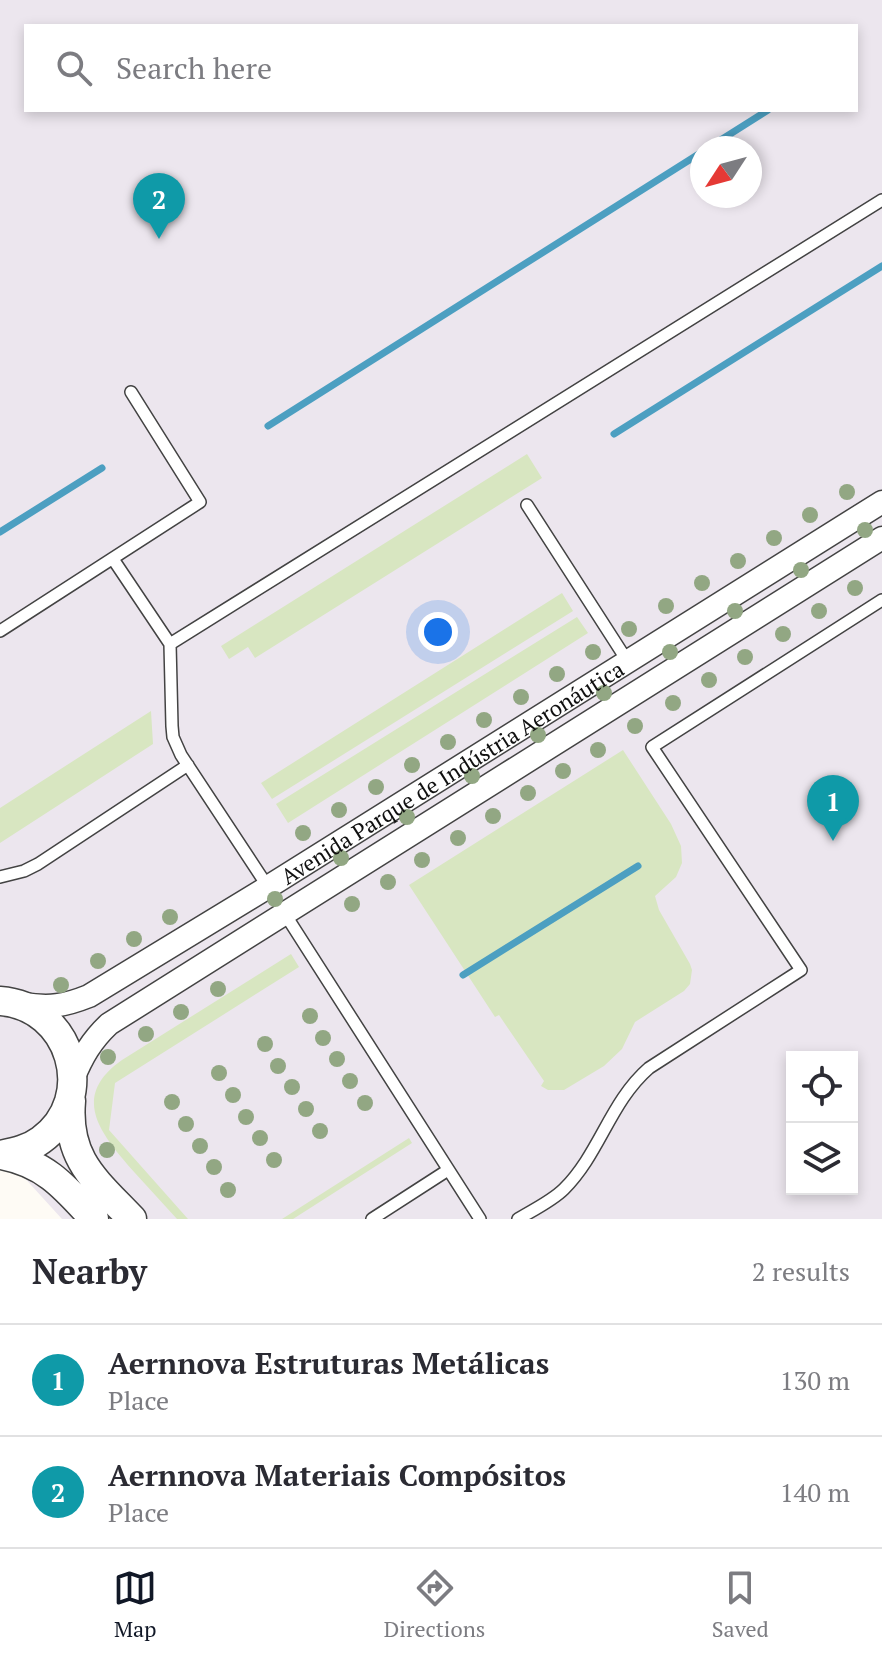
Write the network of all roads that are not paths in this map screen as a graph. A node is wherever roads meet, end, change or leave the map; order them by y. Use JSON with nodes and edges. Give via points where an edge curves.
{"nodes":[{"id":1,"x":882,"y":200,"type":"edge"},
{"id":2,"x":131,"y":392,"type":"dead end"},
{"id":3,"x":882,"y":502,"type":"edge"},
{"id":4,"x":527,"y":505,"type":"dead end"},
{"id":5,"x":882,"y":538,"type":"edge"},
{"id":6,"x":113,"y":559,"type":"junction"},
{"id":7,"x":882,"y":600,"type":"edge"},
{"id":8,"x":0,"y":631,"type":"edge"},
{"id":9,"x":170,"y":644,"type":"junction"},
{"id":10,"x":628,"y":662,"type":"junction"},
{"id":11,"x":188,"y":765,"type":"junction"},
{"id":12,"x":0,"y":877,"type":"edge"},
{"id":13,"x":268,"y":887,"type":"junction"},
{"id":14,"x":285,"y":914,"type":"junction"},
{"id":15,"x":5,"y":1002,"type":"edge"},
{"id":16,"x":72,"y":1087,"type":"junction"},
{"id":17,"x":0,"y":1155,"type":"edge"},
{"id":18,"x":448,"y":1170,"type":"junction"},
{"id":19,"x":94,"y":1219,"type":"edge"},
{"id":20,"x":132,"y":1219,"type":"edge"},
{"id":21,"x":372,"y":1219,"type":"edge"},
{"id":22,"x":480,"y":1219,"type":"edge"},
{"id":23,"x":518,"y":1219,"type":"edge"}],
"edges":[{"from":1,"to":9,"type":"lane"},
{"from":2,"to":6,"type":"lane","via":[[200,502]]},
{"from":3,"to":10,"type":"street","name":"Avenida Parque de Indústria Aeronáutica"},
{"from":4,"to":10,"type":"lane"},
{"from":5,"to":14,"type":"street","name":"Avenida Parque de Indústria Aeronáutica"},
{"from":6,"to":8,"type":"lane"},
{"from":6,"to":9,"type":"lane"},
{"from":7,"to":23,"type":"lane","via":[[652,747],[801,970],[649,1068],[625,1093],[562,1191]]},
{"from":9,"to":11,"type":"lane","via":[[173,737]]},
{"from":10,"to":13,"type":"street","name":"Avenida Parque de Indústria Aeronáutica"},
{"from":11,"to":12,"type":"lane","via":[[38,864]]},
{"from":11,"to":13,"type":"lane"},
{"from":13,"to":15,"type":"street","name":"Avenida Parque de Indústria Aeronáutica","via":[[89,996],[49,1007]]},
{"from":14,"to":16,"type":"street","name":"Avenida Parque de Indústria Aeronáutica","via":[[109,1024],[82,1056]]},
{"from":14,"to":18,"type":"lane"},
{"from":15,"to":16,"type":"street","via":[[29,1008],[61,1037],[70,1058]]},
{"from":16,"to":17,"type":"street","via":[[56,1126],[24,1150]]},
{"from":16,"to":20,"type":"street","via":[[70,1129],[77,1155]]},
{"from":17,"to":19,"type":"street","via":[[47,1172]]},
{"from":18,"to":21,"type":"lane"},
{"from":18,"to":22,"type":"lane"}]}
